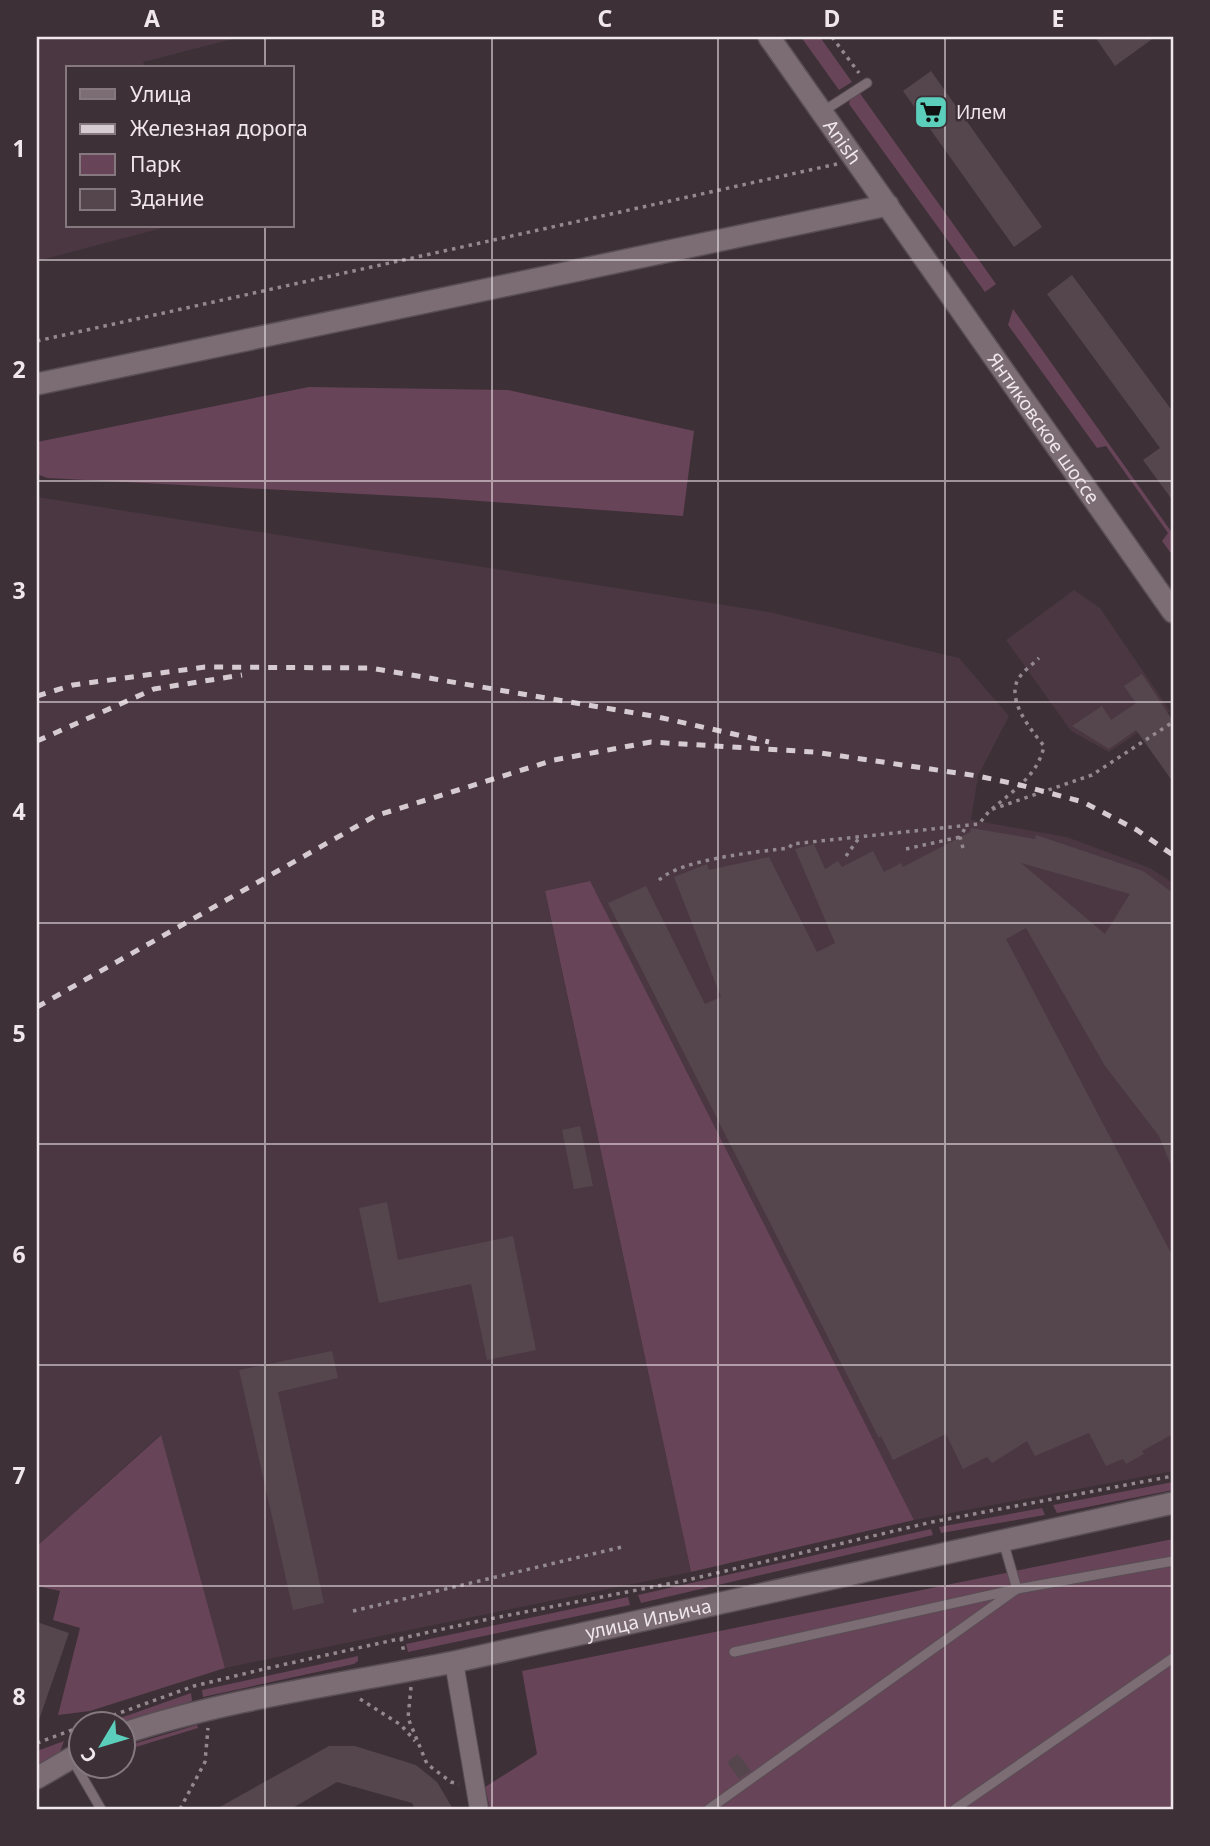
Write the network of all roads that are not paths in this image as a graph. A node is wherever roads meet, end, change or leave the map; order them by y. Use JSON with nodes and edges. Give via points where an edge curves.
{"nodes":[{"id":1,"x":769,"y":37,"type":"edge"},
{"id":2,"x":867,"y":83,"type":"road end"},
{"id":3,"x":822,"y":112,"type":"junction"},
{"id":4,"x":888,"y":205,"type":"junction"},
{"id":5,"x":915,"y":244,"type":"joint"},
{"id":6,"x":37,"y":384,"type":"edge"},
{"id":7,"x":1173,"y":612,"type":"edge"},
{"id":8,"x":1173,"y":1503,"type":"edge"},
{"id":9,"x":1003,"y":1541,"type":"junction"},
{"id":10,"x":1173,"y":1561,"type":"edge"},
{"id":11,"x":1017,"y":1589,"type":"junction"},
{"id":12,"x":734,"y":1652,"type":"dead end"},
{"id":13,"x":1173,"y":1658,"type":"edge"},
{"id":14,"x":454,"y":1662,"type":"junction"},
{"id":15,"x":136,"y":1730,"type":"edge"},
{"id":16,"x":66,"y":1761,"type":"edge"},
{"id":17,"x":37,"y":1778,"type":"edge"},
{"id":18,"x":88,"y":1780,"type":"edge"},
{"id":19,"x":101,"y":1809,"type":"edge"},
{"id":20,"x":479,"y":1809,"type":"edge"},
{"id":21,"x":709,"y":1809,"type":"edge"},
{"id":22,"x":955,"y":1809,"type":"edge"}],
"edges":[{"from":1,"to":3,"type":"street","name":"Anish"},
{"from":2,"to":3,"type":"lane"},
{"from":3,"to":4,"type":"street","name":"Anish"},
{"from":4,"to":5,"type":"street","name":"Anish"},
{"from":4,"to":6,"type":"street"},
{"from":5,"to":7,"type":"street","name":"Янтиковское шоссе"},
{"from":8,"to":9,"type":"street","name":"улица Ильича"},
{"from":9,"to":11,"type":"lane"},
{"from":9,"to":14,"type":"street","name":"улица Ильича"},
{"from":10,"to":11,"type":"lane"},
{"from":11,"to":12,"type":"lane"},
{"from":11,"to":21,"type":"lane"},
{"from":13,"to":22,"type":"lane"},
{"from":14,"to":15,"type":"street","name":"улица Ильича","via":[[265,1696]]},
{"from":14,"to":20,"type":"street"},
{"from":16,"to":17,"type":"street"},
{"from":18,"to":19,"type":"lane"}]}
